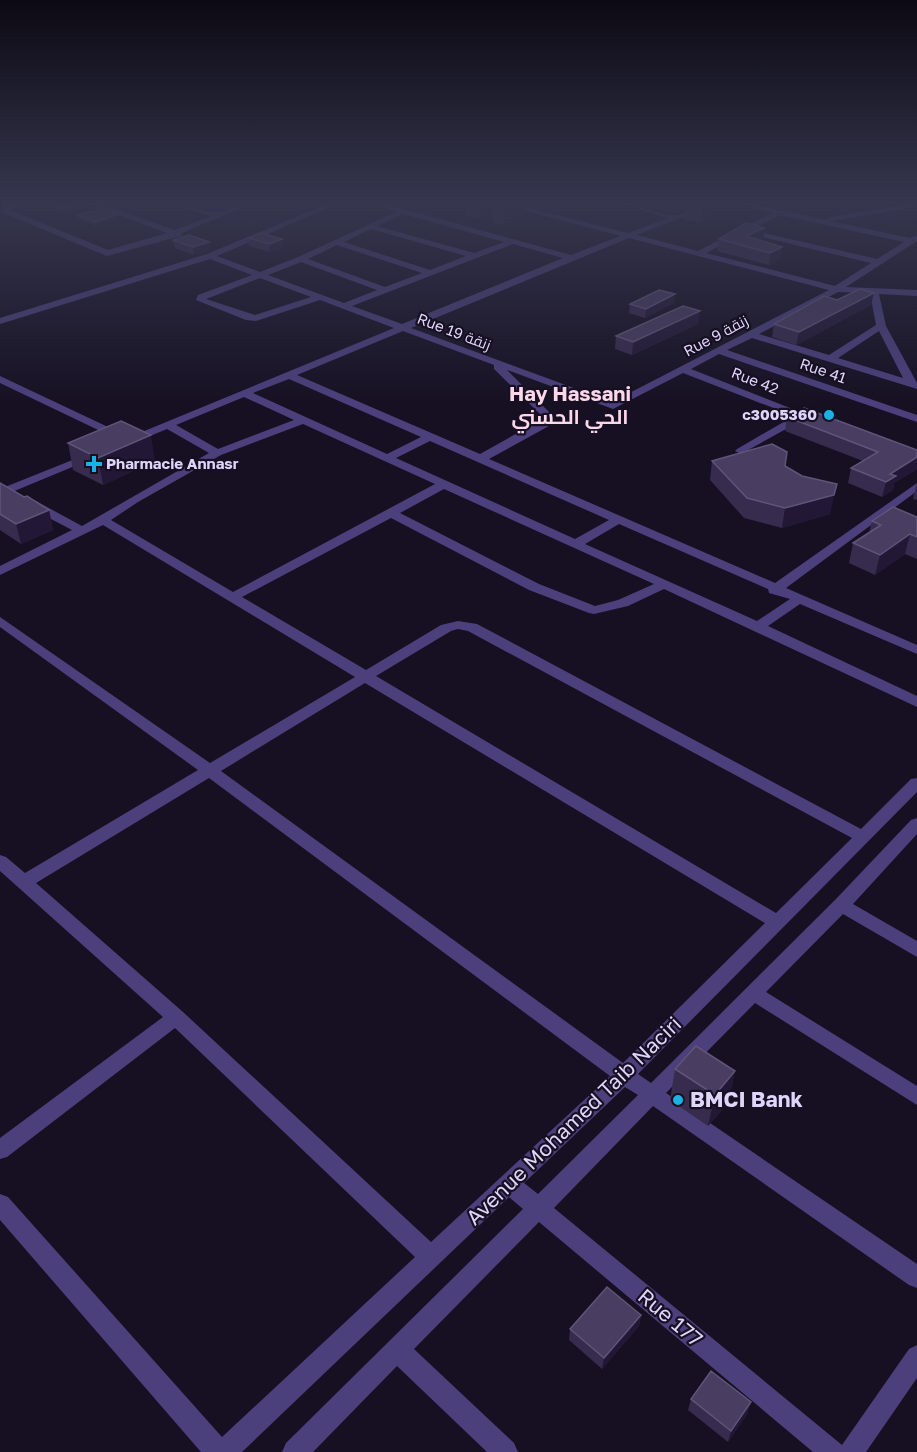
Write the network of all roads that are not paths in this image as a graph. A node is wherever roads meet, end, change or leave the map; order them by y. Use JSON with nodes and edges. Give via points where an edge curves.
{"nodes":[{"id":1,"x":155,"y":270,"type":"edge"},
{"id":2,"x":252,"y":270,"type":"edge"},
{"id":3,"x":272,"y":270,"type":"edge"},
{"id":4,"x":330,"y":270,"type":"edge"},
{"id":5,"x":420,"y":270,"type":"edge"},
{"id":6,"x":439,"y":270,"type":"edge"},
{"id":7,"x":543,"y":270,"type":"edge"},
{"id":8,"x":760,"y":270,"type":"edge"},
{"id":9,"x":865,"y":270,"type":"edge"},
{"id":10,"x":430,"y":273,"type":"junction"},
{"id":11,"x":261,"y":274,"type":"junction"},
{"id":12,"x":836,"y":289,"type":"junction"},
{"id":13,"x":385,"y":290,"type":"junction"},
{"id":14,"x":874,"y":292,"type":"junction"},
{"id":15,"x":917,"y":293,"type":"edge"},
{"id":16,"x":320,"y":297,"type":"junction"},
{"id":17,"x":343,"y":306,"type":"junction"},
{"id":18,"x":0,"y":321,"type":"edge"},
{"id":19,"x":881,"y":326,"type":"junction"},
{"id":20,"x":402,"y":328,"type":"junction"},
{"id":21,"x":750,"y":334,"type":"junction"},
{"id":22,"x":719,"y":351,"type":"junction"},
{"id":23,"x":831,"y":358,"type":"junction"},
{"id":24,"x":496,"y":364,"type":"junction"},
{"id":25,"x":684,"y":370,"type":"junction"},
{"id":26,"x":290,"y":375,"type":"junction"},
{"id":27,"x":0,"y":379,"type":"edge"},
{"id":28,"x":914,"y":385,"type":"edge"},
{"id":29,"x":244,"y":393,"type":"junction"},
{"id":30,"x":803,"y":415,"type":"junction"},
{"id":31,"x":917,"y":418,"type":"edge"},
{"id":32,"x":303,"y":420,"type":"junction"},
{"id":33,"x":824,"y":423,"type":"edge"},
{"id":34,"x":167,"y":425,"type":"junction"},
{"id":35,"x":429,"y":437,"type":"junction"},
{"id":36,"x":741,"y":451,"type":"edge"},
{"id":37,"x":217,"y":453,"type":"junction"},
{"id":38,"x":97,"y":454,"type":"edge"},
{"id":39,"x":387,"y":458,"type":"junction"},
{"id":40,"x":480,"y":459,"type":"junction"},
{"id":41,"x":444,"y":484,"type":"junction"},
{"id":42,"x":917,"y":486,"type":"edge"},
{"id":43,"x":2,"y":490,"type":"edge"},
{"id":44,"x":391,"y":513,"type":"junction"},
{"id":45,"x":103,"y":520,"type":"junction"},
{"id":46,"x":618,"y":520,"type":"junction"},
{"id":47,"x":79,"y":529,"type":"junction"},
{"id":48,"x":575,"y":544,"type":"junction"},
{"id":49,"x":0,"y":571,"type":"edge"},
{"id":50,"x":665,"y":584,"type":"junction"},
{"id":51,"x":774,"y":590,"type":"junction"},
{"id":52,"x":232,"y":597,"type":"junction"},
{"id":53,"x":797,"y":600,"type":"junction"},
{"id":54,"x":0,"y":621,"type":"edge"},
{"id":55,"x":758,"y":627,"type":"junction"},
{"id":56,"x":917,"y":650,"type":"edge"},
{"id":57,"x":367,"y":675,"type":"junction"},
{"id":58,"x":917,"y":702,"type":"edge"},
{"id":59,"x":209,"y":770,"type":"junction"},
{"id":60,"x":917,"y":783,"type":"edge"},
{"id":61,"x":917,"y":824,"type":"edge"},
{"id":62,"x":863,"y":837,"type":"junction"},
{"id":63,"x":0,"y":861,"type":"edge"},
{"id":64,"x":24,"y":882,"type":"junction"},
{"id":65,"x":841,"y":905,"type":"junction"},
{"id":66,"x":777,"y":922,"type":"junction"},
{"id":67,"x":917,"y":951,"type":"edge"},
{"id":68,"x":753,"y":993,"type":"junction"},
{"id":69,"x":176,"y":1017,"type":"junction"},
{"id":70,"x":624,"y":1075,"type":"junction"},
{"id":71,"x":653,"y":1095,"type":"junction"},
{"id":72,"x":917,"y":1096,"type":"edge"},
{"id":73,"x":0,"y":1150,"type":"edge"},
{"id":74,"x":509,"y":1184,"type":"junction"},
{"id":75,"x":0,"y":1204,"type":"edge"},
{"id":76,"x":539,"y":1210,"type":"junction"},
{"id":77,"x":432,"y":1258,"type":"junction"},
{"id":78,"x":917,"y":1277,"type":"edge"},
{"id":79,"x":399,"y":1351,"type":"junction"},
{"id":80,"x":917,"y":1357,"type":"edge"},
{"id":81,"x":218,"y":1452,"type":"edge"},
{"id":82,"x":224,"y":1452,"type":"edge"},
{"id":83,"x":295,"y":1452,"type":"edge"},
{"id":84,"x":505,"y":1452,"type":"edge"},
{"id":85,"x":832,"y":1452,"type":"edge"},
{"id":86,"x":852,"y":1452,"type":"edge"}],
"edges":[{"from":1,"to":18,"type":"street"},
{"from":2,"to":11,"type":"street","name":"Rue 19 زنقة"},
{"from":3,"to":11,"type":"street"},
{"from":4,"to":13,"type":"street"},
{"from":5,"to":10,"type":"street"},
{"from":6,"to":10,"type":"street"},
{"from":7,"to":20,"type":"street"},
{"from":8,"to":12,"type":"street"},
{"from":9,"to":12,"type":"street","name":"Rue 9 زنقة"},
{"from":10,"to":13,"type":"street"},
{"from":11,"to":16,"type":"street","name":"Rue 19 زنقة"},
{"from":11,"to":16,"type":"street","via":[[204,295],[201,300],[256,318]]},
{"from":12,"to":14,"type":"street"},
{"from":12,"to":21,"type":"street","name":"Rue 9 زنقة"},
{"from":13,"to":17,"type":"street"},
{"from":14,"to":15,"type":"street"},
{"from":14,"to":19,"type":"street"},
{"from":16,"to":17,"type":"street","name":"Rue 19 زنقة"},
{"from":17,"to":20,"type":"street","name":"Rue 19 زنقة"},
{"from":19,"to":23,"type":"street"},
{"from":19,"to":28,"type":"street"},
{"from":20,"to":24,"type":"street","name":"Rue 19 زنقة"},
{"from":20,"to":26,"type":"street"},
{"from":21,"to":22,"type":"street","name":"Rue 9 زنقة"},
{"from":21,"to":23,"type":"street"},
{"from":22,"to":25,"type":"street","name":"Rue 9 زنقة"},
{"from":22,"to":31,"type":"street","name":"Rue 41"},
{"from":23,"to":28,"type":"street"},
{"from":24,"to":25,"type":"street","name":"Rue 19 زنقة","via":[[613,406]]},
{"from":24,"to":40,"type":"street","via":[[550,418]]},
{"from":25,"to":30,"type":"street","name":"Rue 42"},
{"from":26,"to":29,"type":"street"},
{"from":26,"to":35,"type":"street"},
{"from":27,"to":34,"type":"street","via":[[124,443]]},
{"from":29,"to":32,"type":"street"},
{"from":29,"to":34,"type":"street"},
{"from":30,"to":33,"type":"street","name":"Rue 42"},
{"from":30,"to":36,"type":"street"},
{"from":32,"to":37,"type":"street"},
{"from":32,"to":39,"type":"street"},
{"from":34,"to":37,"type":"street"},
{"from":35,"to":39,"type":"street"},
{"from":35,"to":40,"type":"street"},
{"from":37,"to":45,"type":"street"},
{"from":38,"to":43,"type":"street"},
{"from":39,"to":41,"type":"street"},
{"from":40,"to":46,"type":"street"},
{"from":41,"to":44,"type":"street"},
{"from":41,"to":48,"type":"street"},
{"from":42,"to":51,"type":"street","via":[[882,517]]},
{"from":43,"to":47,"type":"street"},
{"from":44,"to":50,"type":"street","via":[[534,587],[594,610],[623,603]]},
{"from":44,"to":52,"type":"street"},
{"from":45,"to":47,"type":"street"},
{"from":45,"to":52,"type":"street"},
{"from":46,"to":48,"type":"street"},
{"from":46,"to":51,"type":"street"},
{"from":47,"to":49,"type":"street"},
{"from":48,"to":50,"type":"street"},
{"from":50,"to":55,"type":"street"},
{"from":51,"to":53,"type":"street"},
{"from":52,"to":57,"type":"street"},
{"from":53,"to":55,"type":"street"},
{"from":53,"to":56,"type":"street"},
{"from":54,"to":59,"type":"street"},
{"from":55,"to":58,"type":"street"},
{"from":57,"to":59,"type":"street"},
{"from":57,"to":62,"type":"street","via":[[446,628],[472,627]]},
{"from":57,"to":66,"type":"street"},
{"from":59,"to":64,"type":"street"},
{"from":59,"to":70,"type":"street"},
{"from":60,"to":62,"type":"street","name":"Avenue Mohamed Taib Naciri"},
{"from":61,"to":65,"type":"street","name":"Avenue Mohamed Taib Naciri"},
{"from":62,"to":66,"type":"street","name":"Avenue Mohamed Taib Naciri"},
{"from":63,"to":64,"type":"street"},
{"from":64,"to":69,"type":"street"},
{"from":65,"to":67,"type":"street"},
{"from":65,"to":68,"type":"street","name":"Avenue Mohamed Taib Naciri"},
{"from":66,"to":70,"type":"street","name":"Avenue Mohamed Taib Naciri"},
{"from":68,"to":71,"type":"street","name":"Avenue Mohamed Taib Naciri"},
{"from":68,"to":72,"type":"street"},
{"from":69,"to":73,"type":"street"},
{"from":69,"to":77,"type":"street"},
{"from":70,"to":71,"type":"street"},
{"from":70,"to":74,"type":"street","name":"Avenue Mohamed Taib Naciri"},
{"from":71,"to":76,"type":"street","name":"Avenue Mohamed Taib Naciri"},
{"from":71,"to":78,"type":"street"},
{"from":74,"to":76,"type":"street","name":"Rue 177"},
{"from":74,"to":77,"type":"street","name":"Avenue Mohamed Taib Naciri"},
{"from":75,"to":81,"type":"street"},
{"from":76,"to":79,"type":"street","name":"Avenue Mohamed Taib Naciri"},
{"from":76,"to":85,"type":"street","name":"Rue 177"},
{"from":77,"to":82,"type":"street","name":"Avenue Mohamed Taib Naciri"},
{"from":79,"to":83,"type":"street","name":"Avenue Mohamed Taib Naciri"},
{"from":79,"to":84,"type":"street"},
{"from":80,"to":86,"type":"street"}]}
